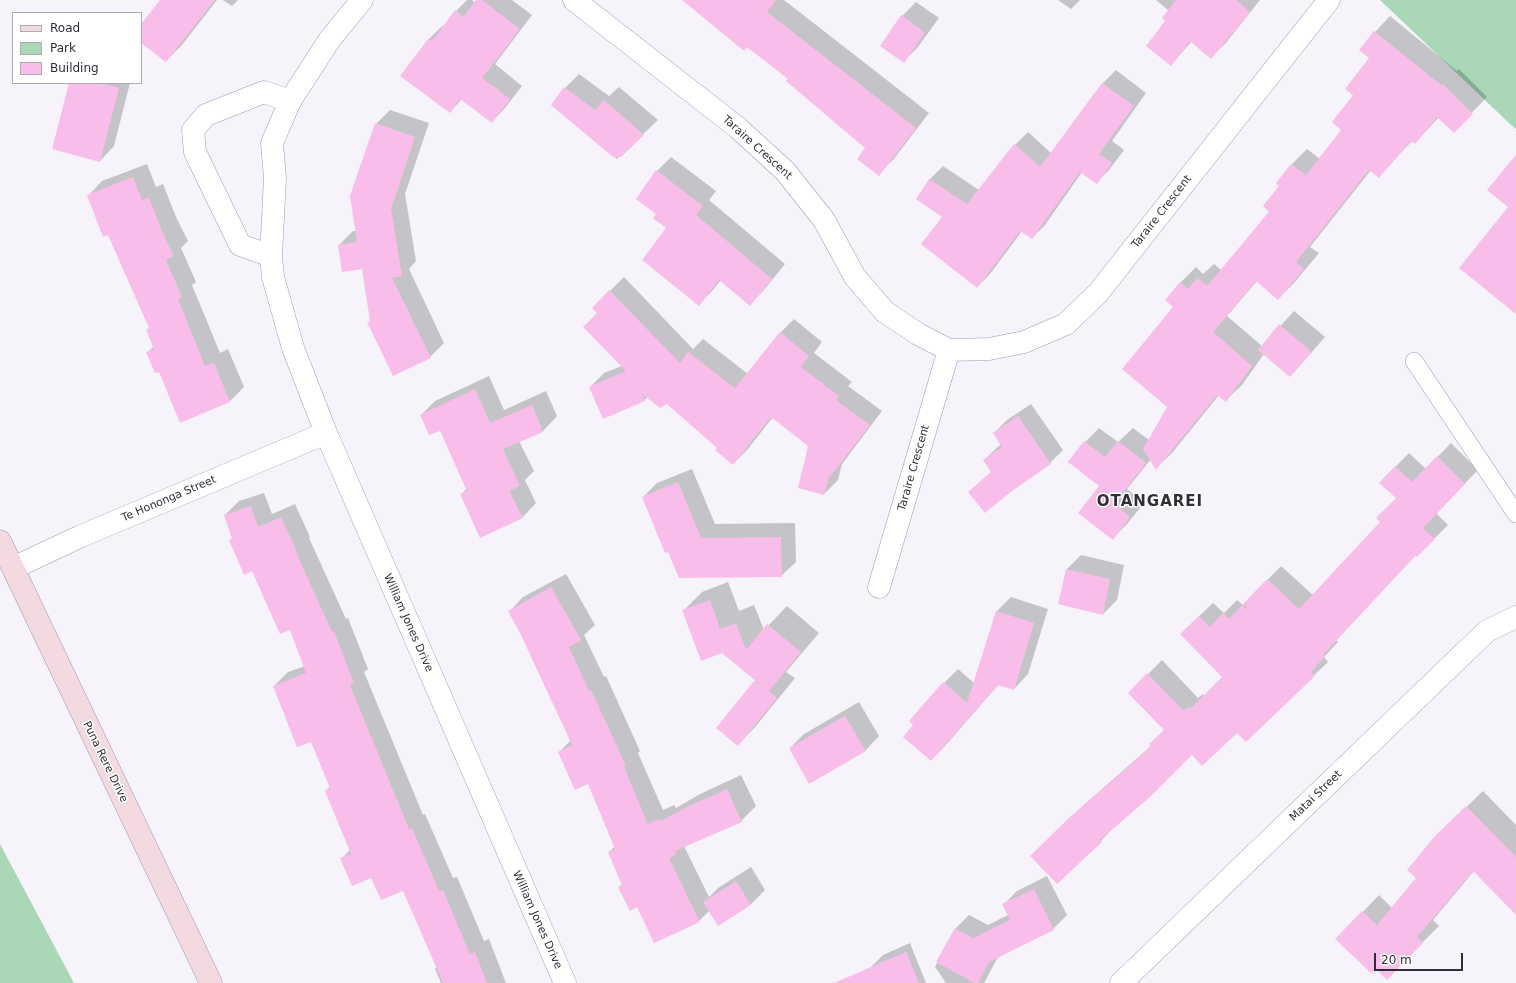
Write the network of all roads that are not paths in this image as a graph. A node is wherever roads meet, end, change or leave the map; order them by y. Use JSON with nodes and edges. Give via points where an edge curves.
{"nodes":[{"id":1,"x":362,"y":0,"type":"edge"},
{"id":2,"x":574,"y":0,"type":"edge"},
{"id":3,"x":1329,"y":0,"type":"edge"},
{"id":4,"x":290,"y":101,"type":"junction"},
{"id":5,"x":271,"y":256,"type":"junction"},
{"id":6,"x":949,"y":350,"type":"junction"},
{"id":7,"x":1414,"y":361,"type":"dead end"},
{"id":8,"x":326,"y":433,"type":"junction"},
{"id":9,"x":1516,"y":514,"type":"edge"},
{"id":10,"x":0,"y":541,"type":"edge"},
{"id":11,"x":13,"y":568,"type":"junction"},
{"id":12,"x":879,"y":587,"type":"dead end"},
{"id":13,"x":1516,"y":617,"type":"edge"},
{"id":14,"x":211,"y":983,"type":"edge"},
{"id":15,"x":565,"y":983,"type":"edge"},
{"id":16,"x":1122,"y":983,"type":"edge"}],
"edges":[{"from":1,"to":4,"type":"street","name":"William Jones Drive","via":[[330,39]]},
{"from":2,"to":6,"type":"street","name":"Taraire Crescent","via":[[738,128],[785,170],[824,220],[855,277],[885,312],[918,334]]},
{"from":3,"to":6,"type":"street","name":"Taraire Crescent","via":[[1098,293],[1066,324],[1024,342],[989,349]]},
{"from":4,"to":5,"type":"street","name":"William Jones Drive","via":[[272,143],[275,178]]},
{"from":4,"to":5,"type":"street","via":[[264,92],[206,115],[193,130],[195,152],[240,245]]},
{"from":5,"to":8,"type":"street","name":"William Jones Drive","via":[[273,277],[293,348]]},
{"from":6,"to":12,"type":"street","name":"Taraire Crescent"},
{"from":7,"to":9,"type":"lane"},
{"from":8,"to":11,"type":"street","name":"Te Hononga Street","via":[[79,537]]},
{"from":8,"to":15,"type":"street","name":"William Jones Drive"},
{"from":10,"to":11,"type":"main road","name":"Puna Rere Drive"},
{"from":11,"to":14,"type":"main road","name":"Puna Rere Drive"},
{"from":13,"to":16,"type":"street","name":"Matai Street","via":[[1487,631]]}]}
